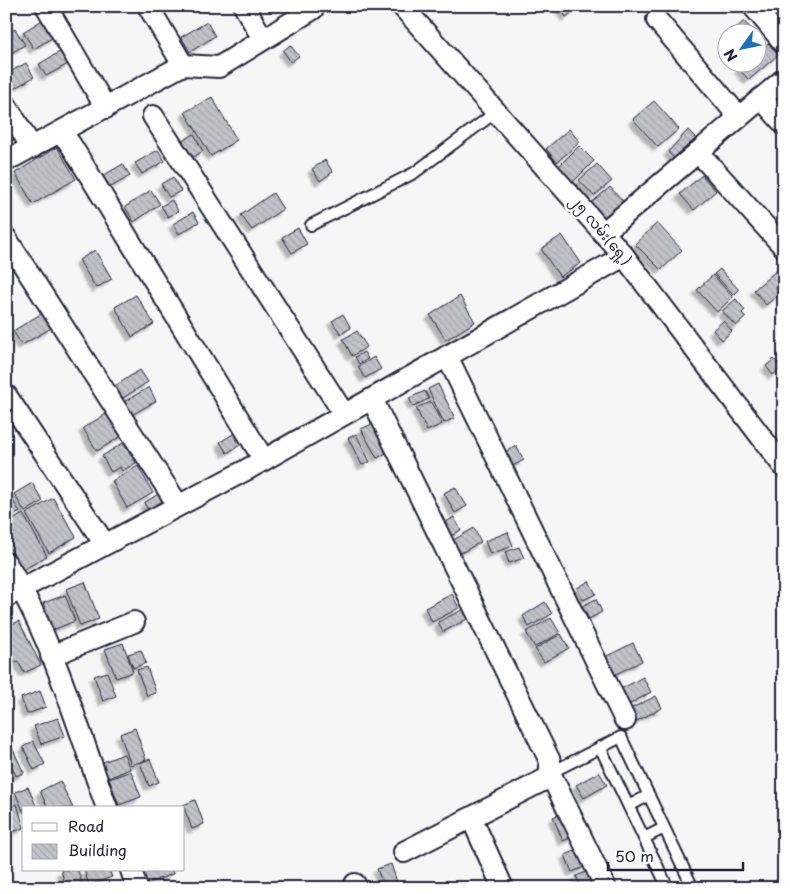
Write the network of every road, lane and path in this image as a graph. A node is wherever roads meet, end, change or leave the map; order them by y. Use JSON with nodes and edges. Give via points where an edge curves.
{"nodes":[{"id":1,"x":46,"y":6,"type":"edge"},
{"id":2,"x":148,"y":6,"type":"edge"},
{"id":3,"x":244,"y":6,"type":"edge"},
{"id":4,"x":402,"y":6,"type":"edge"},
{"id":5,"x":754,"y":6,"type":"edge"},
{"id":6,"x":313,"y":9,"type":"dead end"},
{"id":7,"x":656,"y":20,"type":"dead end"},
{"id":8,"x":263,"y":40,"type":"junction"},
{"id":9,"x":784,"y":43,"type":"edge"},
{"id":10,"x":183,"y":65,"type":"junction"},
{"id":11,"x":784,"y":79,"type":"edge"},
{"id":12,"x":761,"y":98,"type":"junction"},
{"id":13,"x":6,"y":105,"type":"edge"},
{"id":14,"x":106,"y":108,"type":"junction"},
{"id":15,"x":496,"y":112,"type":"junction"},
{"id":16,"x":153,"y":116,"type":"dead end"},
{"id":17,"x":739,"y":117,"type":"junction"},
{"id":18,"x":784,"y":124,"type":"edge"},
{"id":19,"x":58,"y":135,"type":"junction"},
{"id":20,"x":32,"y":148,"type":"junction"},
{"id":21,"x":698,"y":152,"type":"junction"},
{"id":22,"x":6,"y":162,"type":"edge"},
{"id":23,"x":310,"y":225,"type":"dead end"},
{"id":24,"x":603,"y":233,"type":"junction"},
{"id":25,"x":6,"y":238,"type":"edge"},
{"id":26,"x":784,"y":247,"type":"edge"},
{"id":27,"x":624,"y":256,"type":"junction"},
{"id":28,"x":447,"y":356,"type":"junction"},
{"id":29,"x":6,"y":395,"type":"edge"},
{"id":30,"x":372,"y":398,"type":"junction"},
{"id":31,"x":344,"y":414,"type":"junction"},
{"id":32,"x":264,"y":460,"type":"junction"},
{"id":33,"x":784,"y":467,"type":"edge"},
{"id":34,"x":178,"y":505,"type":"junction"},
{"id":35,"x":104,"y":543,"type":"junction"},
{"id":36,"x":6,"y":563,"type":"edge"},
{"id":37,"x":14,"y":592,"type":"edge"},
{"id":38,"x":134,"y":622,"type":"dead end"},
{"id":39,"x":51,"y":656,"type":"junction"},
{"id":40,"x":625,"y":720,"type":"dead end"},
{"id":41,"x":600,"y":747,"type":"junction"},
{"id":42,"x":550,"y":773,"type":"junction"},
{"id":43,"x":649,"y":795,"type":"junction"},
{"id":44,"x":107,"y":806,"type":"edge"},
{"id":45,"x":629,"y":806,"type":"junction"},
{"id":46,"x":472,"y":820,"type":"junction"},
{"id":47,"x":664,"y":828,"type":"junction"},
{"id":48,"x":644,"y":838,"type":"junction"},
{"id":49,"x":404,"y":852,"type":"dead end"},
{"id":50,"x":132,"y":872,"type":"edge"},
{"id":51,"x":137,"y":888,"type":"edge"},
{"id":52,"x":503,"y":888,"type":"edge"},
{"id":53,"x":606,"y":888,"type":"edge"},
{"id":54,"x":668,"y":888,"type":"edge"},
{"id":55,"x":688,"y":888,"type":"edge"}],
"edges":[{"from":1,"to":14,"type":"street"},
{"from":2,"to":10,"type":"street"},
{"from":3,"to":8,"type":"street"},
{"from":4,"to":15,"type":"street","name":"၂၅ လမ်း(ရှေ့)"},
{"from":5,"to":9,"type":"street"},
{"from":6,"to":8,"type":"street"},
{"from":7,"to":17,"type":"street"},
{"from":8,"to":10,"type":"street","via":[[218,67]]},
{"from":10,"to":14,"type":"street"},
{"from":11,"to":12,"type":"street"},
{"from":12,"to":17,"type":"street"},
{"from":12,"to":18,"type":"street"},
{"from":13,"to":20,"type":"street"},
{"from":14,"to":19,"type":"street"},
{"from":15,"to":23,"type":"lane","via":[[414,173]]},
{"from":15,"to":24,"type":"street","name":"၂၅ လမ်း(ရှေ့)"},
{"from":16,"to":31,"type":"street"},
{"from":17,"to":21,"type":"street"},
{"from":19,"to":20,"type":"street"},
{"from":19,"to":32,"type":"street","via":[[65,137],[71,146]]},
{"from":20,"to":22,"type":"street"},
{"from":21,"to":24,"type":"street"},
{"from":21,"to":26,"type":"street"},
{"from":24,"to":27,"type":"street","name":"၂၅ လမ်း(ရှေ့)"},
{"from":25,"to":34,"type":"street"},
{"from":27,"to":28,"type":"street"},
{"from":27,"to":33,"type":"street","name":"၂၅ လမ်း(ရှေ့)"},
{"from":28,"to":30,"type":"street"},
{"from":28,"to":40,"type":"street"},
{"from":29,"to":35,"type":"street"},
{"from":30,"to":31,"type":"street"},
{"from":30,"to":42,"type":"street","via":[[550,761]]},
{"from":31,"to":32,"type":"street"},
{"from":32,"to":34,"type":"street"},
{"from":34,"to":35,"type":"street"},
{"from":35,"to":37,"type":"street"},
{"from":36,"to":37,"type":"street"},
{"from":37,"to":39,"type":"street"},
{"from":38,"to":39,"type":"street"},
{"from":39,"to":44,"type":"street"},
{"from":41,"to":42,"type":"lane"},
{"from":41,"to":43,"type":"lane","via":[[621,737]]},
{"from":41,"to":45,"type":"lane"},
{"from":42,"to":46,"type":"street","via":[[546,779]]},
{"from":42,"to":53,"type":"street"},
{"from":43,"to":45,"type":"lane"},
{"from":43,"to":47,"type":"lane"},
{"from":45,"to":48,"type":"lane"},
{"from":46,"to":49,"type":"street"},
{"from":46,"to":52,"type":"street"},
{"from":47,"to":48,"type":"lane"},
{"from":47,"to":55,"type":"lane","via":[[692,886]]},
{"from":48,"to":54,"type":"lane"},
{"from":50,"to":51,"type":"street"}]}
